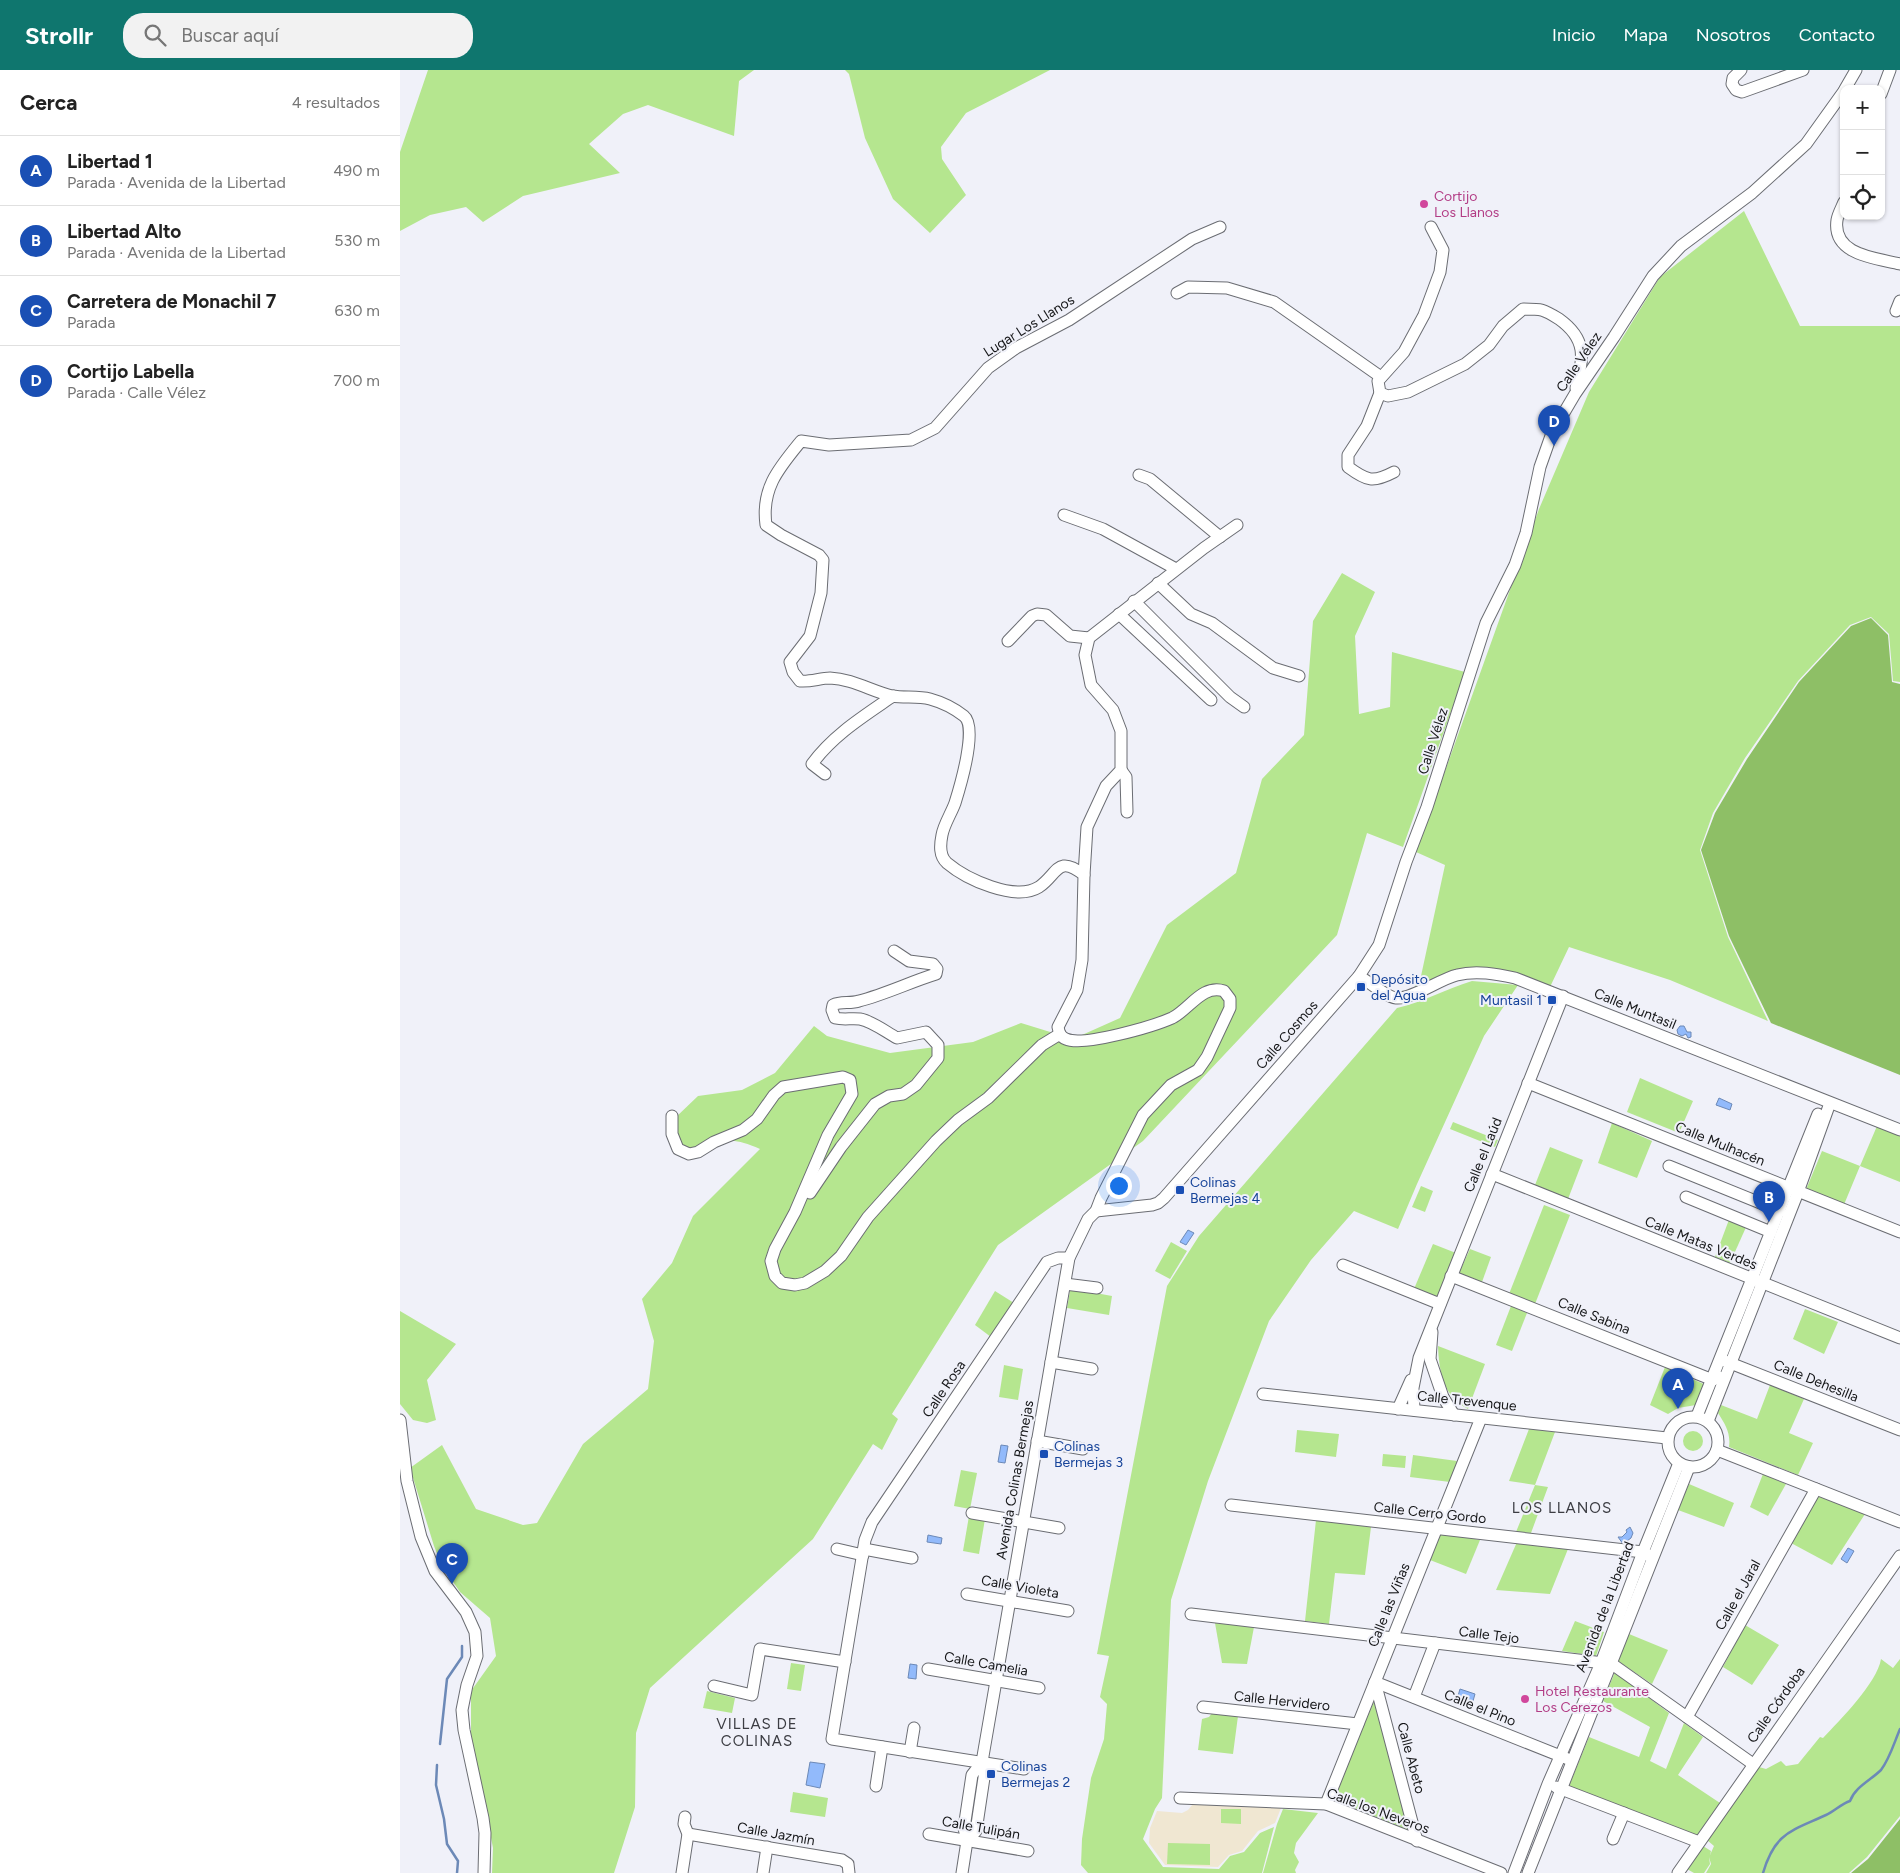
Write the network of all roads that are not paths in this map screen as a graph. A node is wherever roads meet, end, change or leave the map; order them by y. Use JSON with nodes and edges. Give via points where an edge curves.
{"nodes":[{"id":1,"x":1741,"y":70,"type":"edge"},
{"id":2,"x":1803,"y":70,"type":"edge"},
{"id":3,"x":1856,"y":70,"type":"edge"},
{"id":4,"x":1890,"y":70,"type":"edge"},
{"id":5,"x":1847,"y":85,"type":"edge"},
{"id":6,"x":1884,"y":85,"type":"edge"},
{"id":7,"x":1840,"y":96,"type":"edge"},
{"id":8,"x":1840,"y":212,"type":"edge"},
{"id":9,"x":1431,"y":226,"type":"dead end"},
{"id":10,"x":1220,"y":227,"type":"dead end"},
{"id":11,"x":1900,"y":264,"type":"edge"},
{"id":12,"x":1177,"y":293,"type":"dead end"},
{"id":13,"x":1381,"y":378,"type":"junction"},
{"id":14,"x":1380,"y":392,"type":"junction"},
{"id":15,"x":1575,"y":394,"type":"junction"},
{"id":16,"x":1394,"y":472,"type":"dead end"},
{"id":17,"x":1139,"y":475,"type":"dead end"},
{"id":18,"x":1064,"y":515,"type":"dead end"},
{"id":19,"x":1237,"y":525,"type":"dead end"},
{"id":20,"x":1220,"y":537,"type":"junction"},
{"id":21,"x":1176,"y":569,"type":"junction"},
{"id":22,"x":1158,"y":583,"type":"junction"},
{"id":23,"x":1134,"y":602,"type":"junction"},
{"id":24,"x":1119,"y":614,"type":"junction"},
{"id":25,"x":1089,"y":638,"type":"junction"},
{"id":26,"x":1008,"y":641,"type":"dead end"},
{"id":27,"x":1300,"y":676,"type":"dead end"},
{"id":28,"x":893,"y":696,"type":"junction"},
{"id":29,"x":1211,"y":700,"type":"dead end"},
{"id":30,"x":1244,"y":706,"type":"dead end"},
{"id":31,"x":1121,"y":770,"type":"junction"},
{"id":32,"x":825,"y":774,"type":"dead end"},
{"id":33,"x":1427,"y":807,"type":"joint"},
{"id":34,"x":1127,"y":812,"type":"dead end"},
{"id":35,"x":1084,"y":875,"type":"junction"},
{"id":36,"x":894,"y":951,"type":"dead end"},
{"id":37,"x":1359,"y":976,"type":"junction"},
{"id":38,"x":1563,"y":996,"type":"junction"},
{"id":39,"x":1060,"y":1034,"type":"junction"},
{"id":40,"x":1528,"y":1083,"type":"junction"},
{"id":41,"x":1826,"y":1101,"type":"junction"},
{"id":42,"x":672,"y":1116,"type":"dead end"},
{"id":43,"x":1900,"y":1130,"type":"edge"},
{"id":44,"x":1669,"y":1166,"type":"dead end"},
{"id":45,"x":1492,"y":1174,"type":"junction"},
{"id":46,"x":1793,"y":1190,"type":"junction"},
{"id":47,"x":1686,"y":1197,"type":"dead end"},
{"id":48,"x":1096,"y":1211,"type":"junction"},
{"id":49,"x":1780,"y":1211,"type":"junction"},
{"id":50,"x":795,"y":1212,"type":"junction"},
{"id":51,"x":1771,"y":1232,"type":"junction"},
{"id":52,"x":1900,"y":1232,"type":"edge"},
{"id":53,"x":1069,"y":1258,"type":"junction"},
{"id":54,"x":1343,"y":1265,"type":"dead end"},
{"id":55,"x":1451,"y":1276,"type":"junction"},
{"id":56,"x":1757,"y":1281,"type":"junction"},
{"id":57,"x":1065,"y":1284,"type":"junction"},
{"id":58,"x":1097,"y":1288,"type":"dead end"},
{"id":59,"x":1440,"y":1304,"type":"junction"},
{"id":60,"x":1432,"y":1325,"type":"junction"},
{"id":61,"x":1900,"y":1338,"type":"edge"},
{"id":62,"x":1726,"y":1361,"type":"junction"},
{"id":63,"x":1051,"y":1362,"type":"junction"},
{"id":64,"x":1416,"y":1367,"type":"junction"},
{"id":65,"x":1092,"y":1369,"type":"dead end"},
{"id":66,"x":1726,"y":1374,"type":"junction"},
{"id":67,"x":1713,"y":1380,"type":"junction"},
{"id":68,"x":1263,"y":1394,"type":"dead end"},
{"id":69,"x":1398,"y":1408,"type":"junction"},
{"id":70,"x":1414,"y":1410,"type":"junction"},
{"id":71,"x":1454,"y":1415,"type":"junction"},
{"id":72,"x":1481,"y":1418,"type":"junction"},
{"id":73,"x":1703,"y":1419,"type":"junction"},
{"id":74,"x":400,"y":1420,"type":"edge"},
{"id":75,"x":1900,"y":1430,"type":"edge"},
{"id":76,"x":1668,"y":1438,"type":"junction"},
{"id":77,"x":1037,"y":1441,"type":"junction"},
{"id":78,"x":1083,"y":1449,"type":"dead end"},
{"id":79,"x":1717,"y":1450,"type":"junction"},
{"id":80,"x":1684,"y":1465,"type":"junction"},
{"id":81,"x":1816,"y":1489,"type":"junction"},
{"id":82,"x":1231,"y":1505,"type":"dead end"},
{"id":83,"x":972,"y":1513,"type":"dead end"},
{"id":84,"x":1024,"y":1522,"type":"junction"},
{"id":85,"x":1900,"y":1522,"type":"edge"},
{"id":86,"x":1058,"y":1528,"type":"dead end"},
{"id":87,"x":1436,"y":1528,"type":"junction"},
{"id":88,"x":837,"y":1549,"type":"dead end"},
{"id":89,"x":863,"y":1552,"type":"junction"},
{"id":90,"x":1642,"y":1552,"type":"junction"},
{"id":91,"x":1900,"y":1556,"type":"edge"},
{"id":92,"x":912,"y":1558,"type":"dead end"},
{"id":93,"x":1654,"y":1558,"type":"junction"},
{"id":94,"x":967,"y":1594,"type":"dead end"},
{"id":95,"x":1010,"y":1601,"type":"junction"},
{"id":96,"x":1068,"y":1611,"type":"dead end"},
{"id":97,"x":1191,"y":1614,"type":"dead end"},
{"id":98,"x":1392,"y":1638,"type":"junction"},
{"id":99,"x":1435,"y":1643,"type":"junction"},
{"id":100,"x":845,"y":1662,"type":"junction"},
{"id":101,"x":1606,"y":1664,"type":"junction"},
{"id":102,"x":928,"y":1669,"type":"dead end"},
{"id":103,"x":996,"y":1680,"type":"junction"},
{"id":104,"x":1375,"y":1682,"type":"junction"},
{"id":105,"x":714,"y":1686,"type":"dead end"},
{"id":106,"x":1039,"y":1688,"type":"dead end"},
{"id":107,"x":1414,"y":1698,"type":"junction"},
{"id":108,"x":1203,"y":1707,"type":"dead end"},
{"id":109,"x":1687,"y":1717,"type":"junction"},
{"id":110,"x":1358,"y":1724,"type":"junction"},
{"id":111,"x":914,"y":1728,"type":"dead end"},
{"id":112,"x":882,"y":1748,"type":"junction"},
{"id":113,"x":910,"y":1752,"type":"junction"},
{"id":114,"x":1561,"y":1756,"type":"junction"},
{"id":115,"x":1573,"y":1761,"type":"junction"},
{"id":116,"x":982,"y":1762,"type":"junction"},
{"id":117,"x":1753,"y":1764,"type":"junction"},
{"id":118,"x":1024,"y":1769,"type":"dead end"},
{"id":119,"x":1548,"y":1784,"type":"junction"},
{"id":120,"x":876,"y":1786,"type":"dead end"},
{"id":121,"x":1561,"y":1789,"type":"junction"},
{"id":122,"x":1180,"y":1798,"type":"dead end"},
{"id":123,"x":1326,"y":1804,"type":"junction"},
{"id":124,"x":1624,"y":1813,"type":"junction"},
{"id":125,"x":685,"y":1818,"type":"dead end"},
{"id":126,"x":688,"y":1834,"type":"junction"},
{"id":127,"x":929,"y":1834,"type":"dead end"},
{"id":128,"x":1613,"y":1839,"type":"dead end"},
{"id":129,"x":967,"y":1841,"type":"junction"},
{"id":130,"x":1417,"y":1841,"type":"junction"},
{"id":131,"x":1699,"y":1842,"type":"junction"},
{"id":132,"x":767,"y":1847,"type":"junction"},
{"id":133,"x":1028,"y":1851,"type":"dead end"},
{"id":134,"x":484,"y":1873,"type":"edge"},
{"id":135,"x":682,"y":1873,"type":"edge"},
{"id":136,"x":762,"y":1873,"type":"edge"},
{"id":137,"x":849,"y":1873,"type":"edge"},
{"id":138,"x":962,"y":1873,"type":"edge"},
{"id":139,"x":1501,"y":1873,"type":"edge"},
{"id":140,"x":1514,"y":1873,"type":"edge"},
{"id":141,"x":1528,"y":1873,"type":"edge"},
{"id":142,"x":1678,"y":1873,"type":"edge"}],
"edges":[{"from":1,"to":2,"type":"street","via":[[1732,84],[1742,92]]},
{"from":3,"to":5,"type":"street","name":"Calle Vélez"},
{"from":4,"to":6,"type":"street"},
{"from":7,"to":15,"type":"street","name":"Calle Vélez","via":[[1806,144],[1752,194],[1681,246],[1653,276]]},
{"from":8,"to":11,"type":"street","via":[[1838,234],[1843,245],[1856,252]]},
{"from":9,"to":13,"type":"street","via":[[1443,250],[1440,272],[1424,315],[1404,352]]},
{"from":10,"to":28,"type":"street","name":"Lugar Los Llanos","via":[[1192,239],[1069,320],[1016,348],[988,368],[928,432],[912,440],[829,445],[801,441],[778,469],[766,496],[766,525],[824,560],[821,593],[810,636],[790,662],[793,672],[800,681],[840,679]]},
{"from":12,"to":13,"type":"street","via":[[1188,287],[1227,288],[1274,302]]},
{"from":13,"to":14,"type":"street","via":[[1378,381]]},
{"from":14,"to":15,"type":"street","via":[[1388,396],[1408,392],[1465,364],[1489,345],[1503,326],[1523,309],[1544,309],[1571,328],[1580,345],[1582,364]]},
{"from":14,"to":16,"type":"street","via":[[1367,426],[1348,455],[1348,467],[1364,478],[1380,479]]},
{"from":15,"to":33,"type":"street","name":"Calle Vélez","via":[[1552,433],[1540,467],[1526,533],[1515,565],[1486,623]]},
{"from":17,"to":20,"type":"street","via":[[1150,478]]},
{"from":18,"to":21,"type":"street","via":[[1102,529]]},
{"from":19,"to":20,"type":"street"},
{"from":20,"to":21,"type":"street"},
{"from":21,"to":22,"type":"street"},
{"from":22,"to":23,"type":"street"},
{"from":22,"to":27,"type":"street","via":[[1191,614],[1212,622],[1273,668]]},
{"from":23,"to":24,"type":"street"},
{"from":23,"to":30,"type":"street","via":[[1230,697]]},
{"from":24,"to":25,"type":"street"},
{"from":24,"to":29,"type":"street"},
{"from":25,"to":26,"type":"street","via":[[1070,636],[1046,615],[1037,614]]},
{"from":25,"to":31,"type":"street","via":[[1085,655],[1091,685],[1113,710],[1121,731]]},
{"from":28,"to":32,"type":"street","via":[[820,753],[812,764]]},
{"from":28,"to":35,"type":"street","name":"Lugar Los Llanos","via":[[930,699],[966,717],[970,728],[955,804],[942,833],[941,854],[946,862],[972,880],[1020,892],[1038,887],[1062,866],[1073,866]]},
{"from":31,"to":34,"type":"street","via":[[1126,777]]},
{"from":31,"to":35,"type":"street","via":[[1106,786],[1087,827]]},
{"from":33,"to":37,"type":"street","name":"Calle Cosmos","via":[[1379,944]]},
{"from":35,"to":39,"type":"street","via":[[1082,960],[1077,990],[1058,1027]]},
{"from":36,"to":50,"type":"street","via":[[910,961],[933,964],[936,974],[858,1002],[833,1004],[835,1018],[844,1021],[860,1019],[897,1038],[926,1032],[938,1044],[938,1058],[916,1085],[903,1094],[889,1096],[875,1104]]},
{"from":37,"to":38,"type":"street","name":"Calle Muntasil","via":[[1394,998],[1406,998],[1436,982],[1477,972],[1515,978]]},
{"from":37,"to":48,"type":"street","name":"Calle Cosmos","via":[[1164,1198],[1152,1205]]},
{"from":38,"to":40,"type":"street","name":"Calle el Laúd"},
{"from":38,"to":41,"type":"street","name":"Calle Muntasil"},
{"from":39,"to":48,"type":"street","via":[[1075,1042],[1122,1034],[1172,1017],[1201,994],[1215,989],[1224,991],[1230,999],[1230,1008],[1207,1057],[1198,1070],[1164,1091],[1143,1116]]},
{"from":39,"to":50,"type":"street","via":[[1042,1045],[988,1098],[936,1141],[868,1217],[841,1256],[825,1271],[795,1285],[782,1282],[775,1276],[771,1262]]},
{"from":40,"to":45,"type":"street","name":"Calle el Laúd"},
{"from":40,"to":46,"type":"street","name":"Calle Mulhacén"},
{"from":41,"to":43,"type":"street","name":"Calle Muntasil"},
{"from":41,"to":46,"type":"street"},
{"from":42,"to":50,"type":"street","via":[[672,1134],[678,1149],[689,1154],[743,1130],[757,1119],[783,1087],[843,1077],[850,1080],[852,1094],[828,1135]]},
{"from":44,"to":49,"type":"street"},
{"from":45,"to":55,"type":"street","name":"Calle el Laúd"},
{"from":45,"to":56,"type":"street","name":"Calle Matas Verdes"},
{"from":46,"to":49,"type":"street"},
{"from":46,"to":52,"type":"street","name":"Calle Mulhacén"},
{"from":46,"to":56,"type":"street"},
{"from":47,"to":51,"type":"street"},
{"from":48,"to":53,"type":"street","name":"Avenida Colinas Bermejas","via":[[1088,1219]]},
{"from":49,"to":51,"type":"street"},
{"from":51,"to":56,"type":"street"},
{"from":53,"to":57,"type":"street","name":"Avenida Colinas Bermejas"},
{"from":53,"to":89,"type":"street","name":"Calle Rosa","via":[[1048,1262],[872,1522]]},
{"from":54,"to":59,"type":"street"},
{"from":55,"to":59,"type":"street","name":"Calle el Laúd"},
{"from":55,"to":67,"type":"street","name":"Calle Sabina"},
{"from":56,"to":61,"type":"street","name":"Calle Matas Verdes"},
{"from":56,"to":62,"type":"street"},
{"from":57,"to":58,"type":"street"},
{"from":57,"to":63,"type":"street","name":"Avenida Colinas Bermejas"},
{"from":59,"to":60,"type":"street","name":"Calle el Laúd"},
{"from":60,"to":64,"type":"street","name":"Calle el Laúd"},
{"from":60,"to":71,"type":"street","name":"Calle el Laúd","via":[[1430,1359]]},
{"from":62,"to":66,"type":"street"},
{"from":62,"to":67,"type":"street"},
{"from":62,"to":75,"type":"street","name":"Calle Dehesilla"},
{"from":63,"to":65,"type":"street"},
{"from":63,"to":77,"type":"street","name":"Avenida Colinas Bermejas"},
{"from":64,"to":69,"type":"street","name":"Calle el Laúd"},
{"from":64,"to":70,"type":"street","name":"Calle el Laúd"},
{"from":66,"to":67,"type":"street"},
{"from":66,"to":73,"type":"street"},
{"from":67,"to":73,"type":"street"},
{"from":68,"to":69,"type":"street","name":"Calle Trevenque"},
{"from":69,"to":70,"type":"street","name":"Calle Trevenque"},
{"from":70,"to":71,"type":"street","name":"Calle Trevenque"},
{"from":71,"to":72,"type":"street","name":"Calle Trevenque"},
{"from":72,"to":76,"type":"street","name":"Calle Trevenque"},
{"from":72,"to":87,"type":"street","name":"Calle las Viñas"},
{"from":73,"to":76,"type":"street","via":[[1689,1416],[1675,1423]]},
{"from":73,"to":79,"type":"street","via":[[1716,1432]]},
{"from":74,"to":134,"type":"street","via":[[405,1473],[422,1537],[435,1571],[466,1612],[475,1632],[477,1656],[462,1710],[483,1818]]},
{"from":76,"to":80,"type":"street","via":[[1670,1452]]},
{"from":77,"to":78,"type":"street"},
{"from":77,"to":84,"type":"street","name":"Avenida Colinas Bermejas"},
{"from":79,"to":80,"type":"street","via":[[1704,1465]]},
{"from":79,"to":81,"type":"street"},
{"from":80,"to":90,"type":"street","name":"Avenida de la Libertad"},
{"from":80,"to":93,"type":"street","name":"Avenida de la Libertad"},
{"from":81,"to":85,"type":"street"},
{"from":81,"to":109,"type":"street","name":"Calle el Jaral"},
{"from":82,"to":87,"type":"street","name":"Calle Cerro Gordo"},
{"from":83,"to":84,"type":"street"},
{"from":84,"to":86,"type":"street"},
{"from":84,"to":95,"type":"street","name":"Avenida Colinas Bermejas"},
{"from":87,"to":90,"type":"street","name":"Calle Cerro Gordo"},
{"from":87,"to":98,"type":"street","name":"Calle las Viñas"},
{"from":88,"to":89,"type":"street"},
{"from":89,"to":92,"type":"street"},
{"from":89,"to":100,"type":"street","name":"Calle Rosa"},
{"from":90,"to":93,"type":"street","name":"Calle Cerro Gordo"},
{"from":90,"to":101,"type":"street","name":"Avenida de la Libertad"},
{"from":91,"to":117,"type":"street","name":"Calle Córdoba"},
{"from":93,"to":101,"type":"street","name":"Avenida de la Libertad"},
{"from":94,"to":95,"type":"street","name":"Calle Violeta"},
{"from":95,"to":96,"type":"street","name":"Calle Violeta"},
{"from":95,"to":103,"type":"street","name":"Avenida Colinas Bermejas"},
{"from":97,"to":98,"type":"street","name":"Calle Tejo"},
{"from":98,"to":99,"type":"street","name":"Calle Tejo"},
{"from":98,"to":104,"type":"street","name":"Calle las Viñas"},
{"from":99,"to":101,"type":"street","name":"Calle Tejo"},
{"from":99,"to":107,"type":"street"},
{"from":100,"to":105,"type":"street","via":[[760,1649],[752,1695]]},
{"from":100,"to":112,"type":"street","name":"Calle Rosa","via":[[832,1739]]},
{"from":101,"to":109,"type":"street","name":"Calle Tejo"},
{"from":101,"to":114,"type":"street","name":"Avenida de la Libertad"},
{"from":101,"to":115,"type":"street","name":"Avenida de la Libertad"},
{"from":102,"to":103,"type":"street","name":"Calle Camelia"},
{"from":103,"to":106,"type":"street","name":"Calle Camelia"},
{"from":103,"to":116,"type":"street","name":"Avenida Colinas Bermejas"},
{"from":104,"to":107,"type":"street","name":"Calle el Pino"},
{"from":104,"to":110,"type":"street","name":"Calle las Viñas"},
{"from":104,"to":130,"type":"street","name":"Calle Abeto"},
{"from":107,"to":114,"type":"street","name":"Calle el Pino"},
{"from":108,"to":110,"type":"street","name":"Calle Hervidero"},
{"from":109,"to":117,"type":"street","name":"Calle Tejo"},
{"from":110,"to":123,"type":"street","name":"Calle las Viñas"},
{"from":111,"to":113,"type":"street"},
{"from":112,"to":113,"type":"street"},
{"from":112,"to":120,"type":"street"},
{"from":113,"to":116,"type":"street"},
{"from":114,"to":115,"type":"street","name":"Calle el Pino"},
{"from":114,"to":119,"type":"street","name":"Avenida de la Libertad"},
{"from":115,"to":121,"type":"street","name":"Avenida de la Libertad"},
{"from":116,"to":118,"type":"street"},
{"from":116,"to":129,"type":"street","name":"Avenida Colinas Bermejas","via":[[972,1775],[964,1828]]},
{"from":117,"to":131,"type":"street","name":"Calle Córdoba"},
{"from":119,"to":121,"type":"street"},
{"from":119,"to":140,"type":"street","name":"Avenida de la Libertad"},
{"from":121,"to":124,"type":"street"},
{"from":121,"to":141,"type":"street","name":"Avenida de la Libertad"},
{"from":122,"to":123,"type":"street","name":"Calle los Neveros"},
{"from":123,"to":130,"type":"street","name":"Calle los Neveros"},
{"from":124,"to":128,"type":"street"},
{"from":124,"to":131,"type":"street"},
{"from":125,"to":126,"type":"street"},
{"from":126,"to":132,"type":"street","name":"Calle Jazmín"},
{"from":126,"to":135,"type":"street"},
{"from":127,"to":129,"type":"street","name":"Calle Tulipán"},
{"from":129,"to":133,"type":"street","name":"Calle Tulipán"},
{"from":129,"to":138,"type":"street","name":"Avenida Colinas Bermejas"},
{"from":130,"to":139,"type":"street","name":"Calle los Neveros"},
{"from":131,"to":142,"type":"street","name":"Calle Córdoba"},
{"from":132,"to":136,"type":"street"},
{"from":132,"to":137,"type":"street","name":"Calle Jazmín","via":[[842,1860],[848,1864]]}]}
